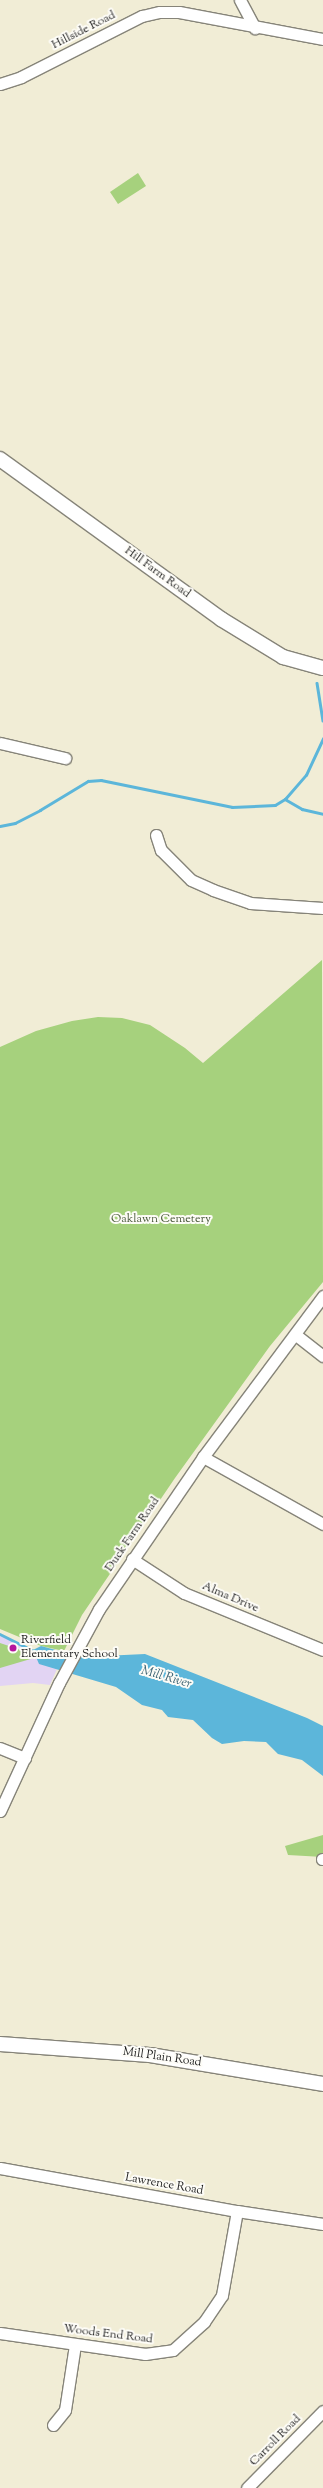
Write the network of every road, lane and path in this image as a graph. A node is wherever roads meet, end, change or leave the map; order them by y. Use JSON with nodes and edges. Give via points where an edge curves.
{"nodes":[{"id":1,"x":240,"y":0,"type":"edge"},
{"id":2,"x":255,"y":28,"type":"junction"},
{"id":3,"x":323,"y":39,"type":"edge"},
{"id":4,"x":0,"y":84,"type":"edge"},
{"id":5,"x":0,"y":459,"type":"edge"},
{"id":6,"x":323,"y":668,"type":"edge"},
{"id":7,"x":0,"y":743,"type":"edge"},
{"id":8,"x":65,"y":758,"type":"dead end"},
{"id":9,"x":156,"y":835,"type":"dead end"},
{"id":10,"x":323,"y":908,"type":"edge"},
{"id":11,"x":323,"y":1296,"type":"edge"},
{"id":12,"x":296,"y":1335,"type":"junction"},
{"id":13,"x":323,"y":1356,"type":"edge"},
{"id":14,"x":203,"y":1457,"type":"junction"},
{"id":15,"x":323,"y":1524,"type":"edge"},
{"id":16,"x":132,"y":1559,"type":"junction"},
{"id":17,"x":323,"y":1650,"type":"edge"},
{"id":18,"x":0,"y":1748,"type":"edge"},
{"id":19,"x":25,"y":1758,"type":"junction"},
{"id":20,"x":0,"y":1811,"type":"edge"},
{"id":21,"x":0,"y":2044,"type":"edge"},
{"id":22,"x":323,"y":2084,"type":"edge"},
{"id":23,"x":0,"y":2168,"type":"edge"},
{"id":24,"x":237,"y":2211,"type":"junction"},
{"id":25,"x":323,"y":2224,"type":"edge"},
{"id":26,"x":0,"y":2333,"type":"edge"},
{"id":27,"x":75,"y":2345,"type":"junction"},
{"id":28,"x":323,"y":2411,"type":"edge"},
{"id":29,"x":53,"y":2425,"type":"dead end"},
{"id":30,"x":247,"y":2488,"type":"edge"}],
"edges":[{"from":1,"to":2,"type":"street"},
{"from":2,"to":3,"type":"street","name":"Hillside Road"},
{"from":2,"to":4,"type":"street","name":"Hillside Road","via":[[179,12],[160,12],[142,16],[21,77]]},
{"from":5,"to":6,"type":"main road","name":"Hill Farm Road","via":[[221,619],[283,657]]},
{"from":7,"to":8,"type":"street"},
{"from":9,"to":10,"type":"street","via":[[161,850],[191,880],[213,890],[250,903]]},
{"from":11,"to":12,"type":"street","name":"Duck Farm Road"},
{"from":12,"to":13,"type":"street"},
{"from":12,"to":14,"type":"street","name":"Duck Farm Road"},
{"from":14,"to":15,"type":"street"},
{"from":14,"to":16,"type":"street","name":"Duck Farm Road"},
{"from":16,"to":17,"type":"street","name":"Alma Drive","via":[[184,1592]]},
{"from":16,"to":19,"type":"street","name":"Duck Farm Road","via":[[80,1642]]},
{"from":18,"to":19,"type":"street"},
{"from":19,"to":20,"type":"street","name":"Duck Farm Road"},
{"from":21,"to":22,"type":"main road","name":"Mill Plain Road","via":[[150,2055]]},
{"from":23,"to":24,"type":"street","name":"Lawrence Road"},
{"from":24,"to":25,"type":"street","name":"Lawrence Road"},
{"from":24,"to":27,"type":"street","name":"Woods End Road","via":[[222,2295],[214,2309],[190,2337],[172,2350],[156,2354]]},
{"from":26,"to":27,"type":"street","name":"Woods End Road"},
{"from":27,"to":29,"type":"street","via":[[65,2410]]},
{"from":28,"to":30,"type":"street","name":"Carroll Road"}]}
